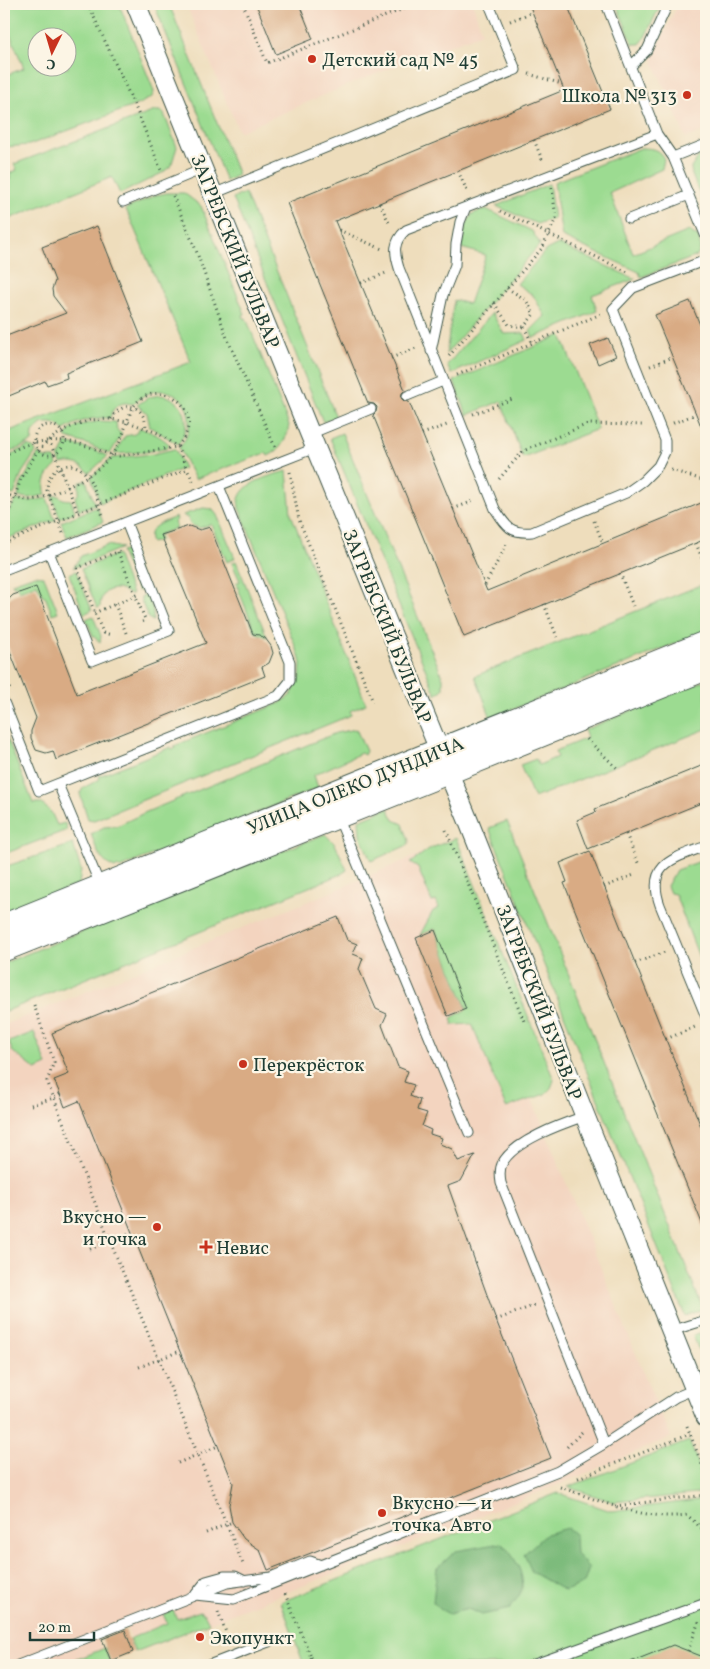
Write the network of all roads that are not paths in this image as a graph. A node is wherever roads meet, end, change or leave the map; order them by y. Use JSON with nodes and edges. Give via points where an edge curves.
{"nodes":[{"id":1,"x":136,"y":4,"type":"edge"},
{"id":2,"x":489,"y":4,"type":"edge"},
{"id":3,"x":606,"y":4,"type":"edge"},
{"id":4,"x":668,"y":4,"type":"edge"},
{"id":5,"x":631,"y":66,"type":"junction"},
{"id":6,"x":657,"y":134,"type":"junction"},
{"id":7,"x":706,"y":144,"type":"edge"},
{"id":8,"x":673,"y":156,"type":"junction"},
{"id":9,"x":203,"y":169,"type":"junction"},
{"id":10,"x":213,"y":194,"type":"junction"},
{"id":11,"x":689,"y":195,"type":"junction"},
{"id":12,"x":123,"y":202,"type":"dead end"},
{"id":13,"x":469,"y":206,"type":"junction"},
{"id":14,"x":629,"y":219,"type":"dead end"},
{"id":15,"x":706,"y":237,"type":"edge"},
{"id":16,"x":706,"y":260,"type":"edge"},
{"id":17,"x":430,"y":347,"type":"junction"},
{"id":18,"x":443,"y":381,"type":"junction"},
{"id":19,"x":407,"y":396,"type":"dead end"},
{"id":20,"x":371,"y":409,"type":"dead end"},
{"id":21,"x":312,"y":441,"type":"junction"},
{"id":22,"x":219,"y":486,"type":"junction"},
{"id":23,"x":126,"y":522,"type":"junction"},
{"id":24,"x":49,"y":552,"type":"junction"},
{"id":25,"x":4,"y":570,"type":"edge"},
{"id":26,"x":706,"y":643,"type":"edge"},
{"id":27,"x":706,"y":668,"type":"edge"},
{"id":28,"x":4,"y":702,"type":"edge"},
{"id":29,"x":439,"y":751,"type":"junction"},
{"id":30,"x":448,"y":772,"type":"junction"},
{"id":31,"x":58,"y":784,"type":"junction"},
{"id":32,"x":333,"y":806,"type":"junction"},
{"id":33,"x":706,"y":846,"type":"edge"},
{"id":34,"x":105,"y":897,"type":"junction"},
{"id":35,"x":4,"y":926,"type":"edge"},
{"id":36,"x":4,"y":949,"type":"edge"},
{"id":37,"x":704,"y":1021,"type":"edge"},
{"id":38,"x":585,"y":1116,"type":"junction"},
{"id":39,"x":469,"y":1133,"type":"dead end"},
{"id":40,"x":706,"y":1320,"type":"edge"},
{"id":41,"x":672,"y":1331,"type":"junction"},
{"id":42,"x":695,"y":1389,"type":"junction"},
{"id":43,"x":706,"y":1417,"type":"edge"},
{"id":44,"x":604,"y":1444,"type":"junction"},
{"id":45,"x":321,"y":1565,"type":"junction"},
{"id":46,"x":195,"y":1595,"type":"junction"},
{"id":47,"x":706,"y":1603,"type":"edge"},
{"id":48,"x":271,"y":1641,"type":"dead end"},
{"id":49,"x":18,"y":1665,"type":"edge"},
{"id":50,"x":209,"y":1665,"type":"edge"},
{"id":51,"x":532,"y":1665,"type":"edge"}],
"edges":[{"from":1,"to":9,"type":"street","name":"ЗАГРЕБСКИЙ БУЛЬВАР"},
{"from":2,"to":10,"type":"lane","via":[[516,70]]},
{"from":3,"to":5,"type":"lane"},
{"from":4,"to":5,"type":"lane","via":[[646,50]]},
{"from":5,"to":6,"type":"lane"},
{"from":6,"to":8,"type":"lane"},
{"from":6,"to":13,"type":"lane","via":[[550,178]]},
{"from":7,"to":8,"type":"lane"},
{"from":8,"to":11,"type":"lane"},
{"from":9,"to":10,"type":"street","name":"ЗАГРЕБСКИЙ БУЛЬВАР"},
{"from":9,"to":12,"type":"lane"},
{"from":10,"to":21,"type":"street","name":"ЗАГРЕБСКИЙ БУЛЬВАР"},
{"from":11,"to":14,"type":"lane"},
{"from":11,"to":15,"type":"lane"},
{"from":13,"to":17,"type":"lane","via":[[460,222],[455,265],[443,295]]},
{"from":13,"to":17,"type":"lane","via":[[406,230],[397,242],[395,254],[399,268]]},
{"from":16,"to":18,"type":"lane","via":[[633,288],[613,309],[661,428],[666,452],[658,466],[626,493],[532,532],[514,531],[495,509]]},
{"from":17,"to":18,"type":"lane"},
{"from":18,"to":19,"type":"lane"},
{"from":20,"to":21,"type":"lane"},
{"from":21,"to":22,"type":"lane","via":[[281,461]]},
{"from":21,"to":29,"type":"street","name":"ЗАГРЕБСКИЙ БУЛЬВАР"},
{"from":22,"to":23,"type":"lane"},
{"from":22,"to":31,"type":"lane","via":[[290,662],[290,681],[278,696]]},
{"from":23,"to":24,"type":"lane"},
{"from":23,"to":24,"type":"lane","via":[[169,631],[92,661]]},
{"from":24,"to":25,"type":"lane"},
{"from":26,"to":29,"type":"street","name":"УЛИЦА ОЛЕКО ДУНДИЧА"},
{"from":27,"to":30,"type":"street","name":"УЛИЦА ОЛЕКО ДУНДИЧА"},
{"from":28,"to":31,"type":"lane","via":[[39,792]]},
{"from":29,"to":30,"type":"street","name":"ЗАГРЕБСКИЙ БУЛЬВАР"},
{"from":29,"to":32,"type":"street","name":"УЛИЦА ОЛЕКО ДУНДИЧА"},
{"from":30,"to":32,"type":"street","name":"УЛИЦА ОЛЕКО ДУНДИЧА"},
{"from":30,"to":38,"type":"street","name":"ЗАГРЕБСКИЙ БУЛЬВАР"},
{"from":31,"to":34,"type":"lane"},
{"from":32,"to":34,"type":"street","name":"УЛИЦА ОЛЕКО ДУНДИЧА"},
{"from":32,"to":39,"type":"lane"},
{"from":33,"to":37,"type":"lane","via":[[669,860],[656,885]]},
{"from":34,"to":35,"type":"street","name":"УЛИЦА ОЛЕКО ДУНДИЧА"},
{"from":34,"to":36,"type":"street","name":"УЛИЦА ОЛЕКО ДУНДИЧА"},
{"from":38,"to":41,"type":"street","name":"ЗАГРЕБСКИЙ БУЛЬВАР"},
{"from":38,"to":44,"type":"lane","via":[[544,1132],[515,1149],[502,1163],[500,1183]]},
{"from":40,"to":41,"type":"lane"},
{"from":41,"to":42,"type":"street","name":"ЗАГРЕБСКИЙ БУЛЬВАР"},
{"from":42,"to":43,"type":"street","name":"ЗАГРЕБСКИЙ БУЛЬВАР"},
{"from":42,"to":44,"type":"lane","via":[[676,1396]]},
{"from":44,"to":45,"type":"lane","via":[[549,1475]]},
{"from":45,"to":46,"type":"lane","via":[[310,1561],[271,1577],[227,1583]]},
{"from":45,"to":46,"type":"lane","via":[[234,1599]]},
{"from":46,"to":49,"type":"lane"},
{"from":47,"to":51,"type":"lane"},
{"from":48,"to":50,"type":"lane"}]}
